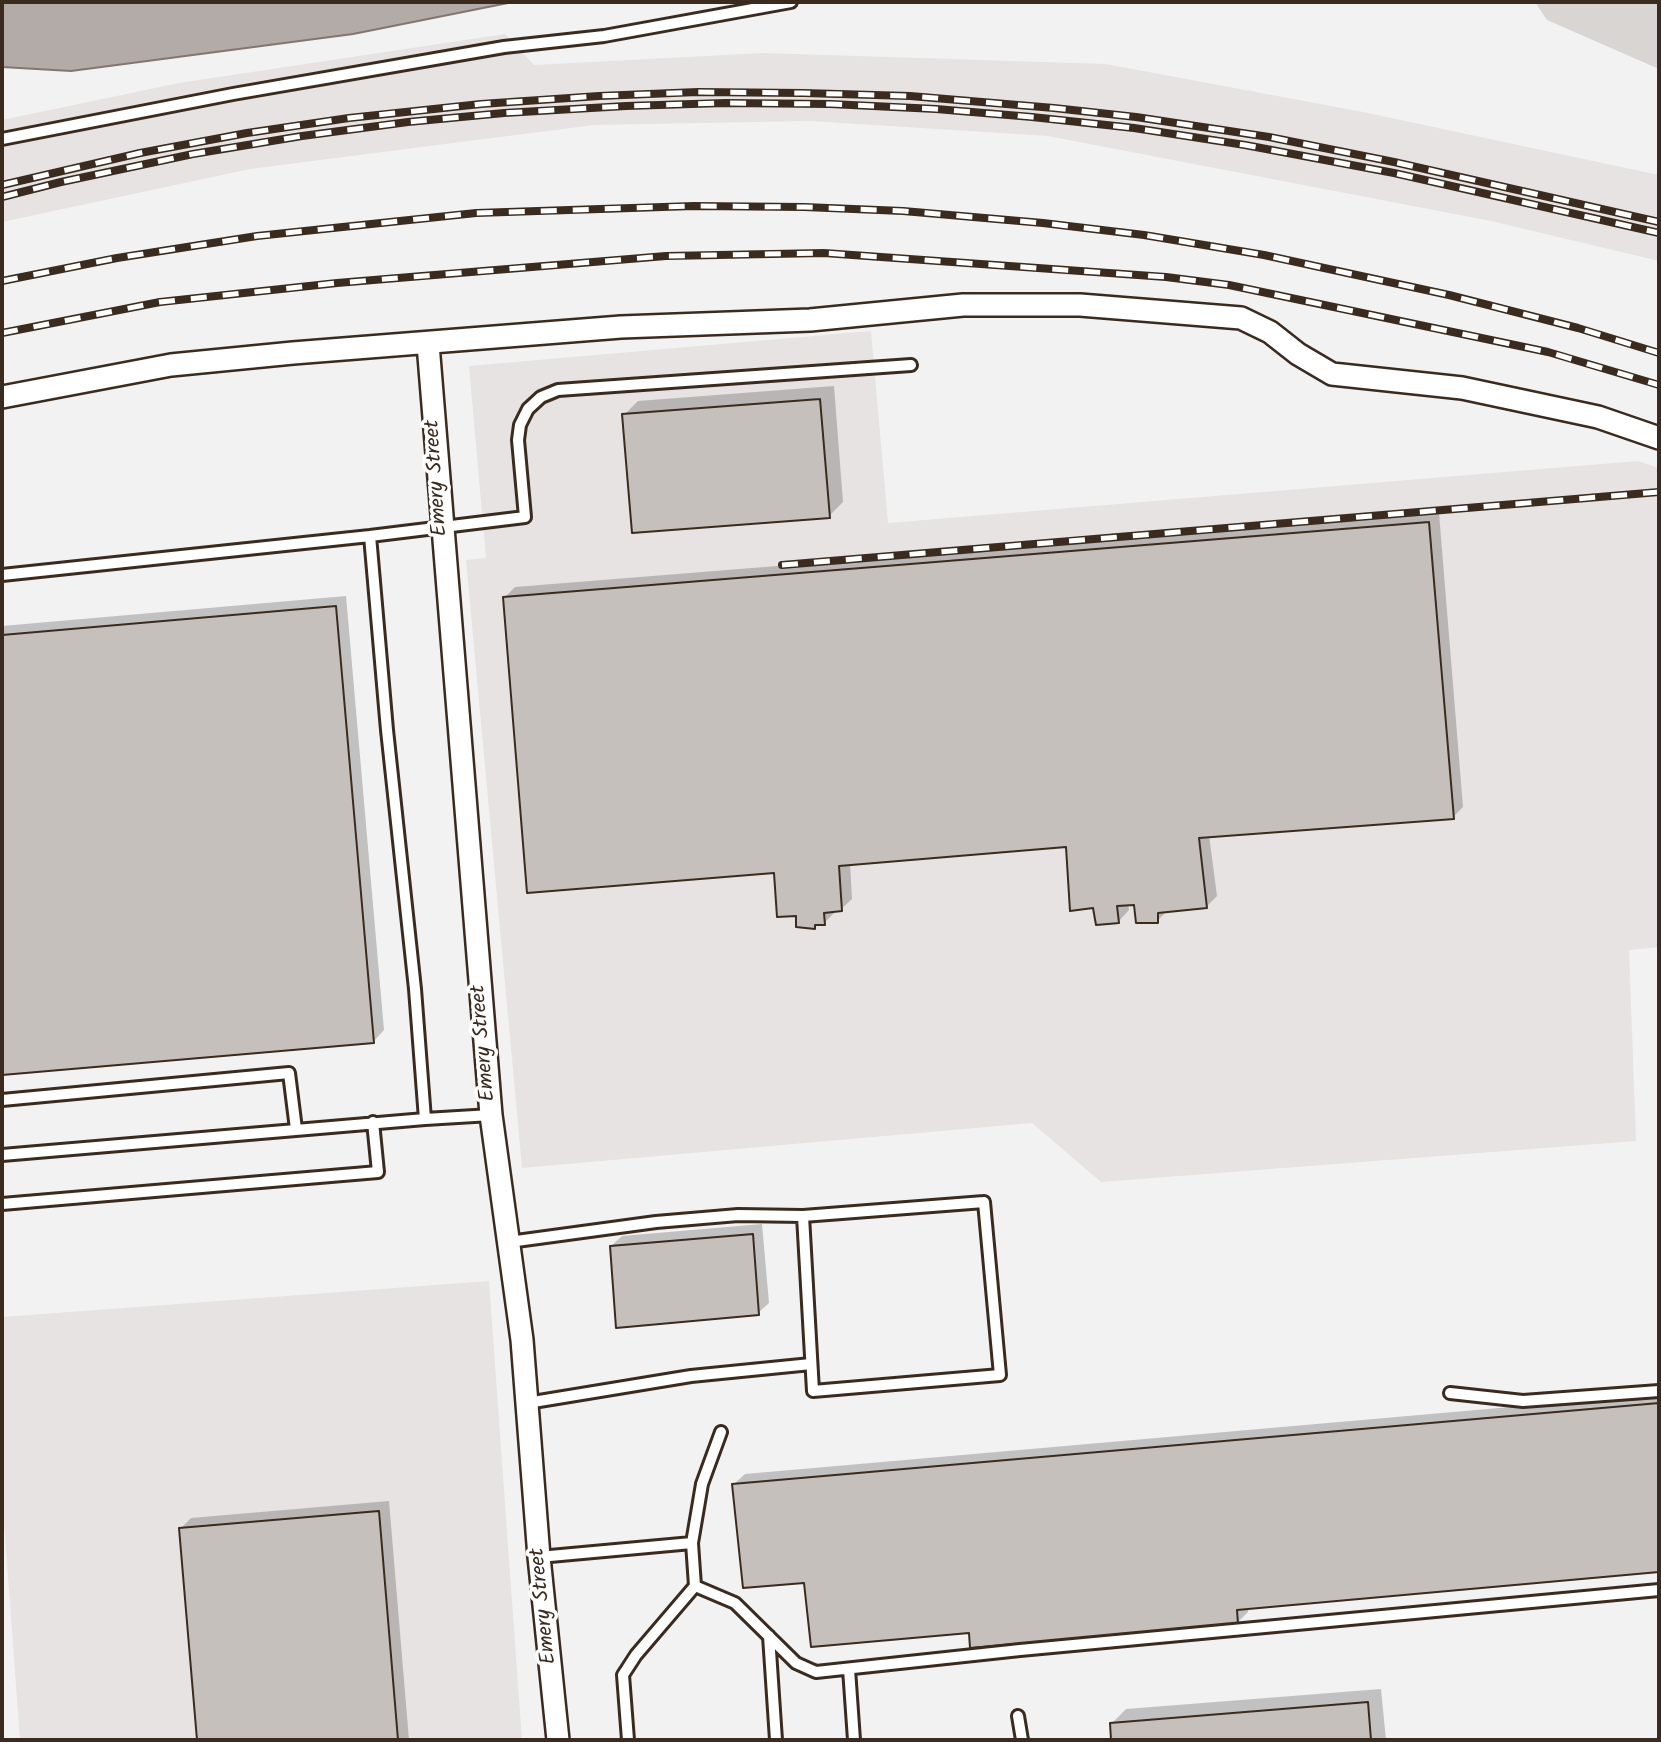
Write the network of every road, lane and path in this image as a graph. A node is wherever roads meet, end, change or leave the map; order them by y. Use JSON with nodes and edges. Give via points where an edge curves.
{"nodes":[{"id":1,"x":791,"y":2,"type":"edge"},
{"id":2,"x":2,"y":139,"type":"edge"},
{"id":3,"x":428,"y":344,"type":"junction"},
{"id":4,"x":911,"y":365,"type":"dead end"},
{"id":5,"x":2,"y":397,"type":"edge"},
{"id":6,"x":1659,"y":438,"type":"edge"},
{"id":7,"x":442,"y":528,"type":"junction"},
{"id":8,"x":370,"y":536,"type":"junction"},
{"id":9,"x":2,"y":575,"type":"edge"},
{"id":10,"x":2,"y":1100,"type":"edge"},
{"id":11,"x":491,"y":1115,"type":"junction"},
{"id":12,"x":425,"y":1119,"type":"junction"},
{"id":13,"x":373,"y":1122,"type":"junction"},
{"id":14,"x":296,"y":1129,"type":"junction"},
{"id":15,"x":2,"y":1155,"type":"edge"},
{"id":16,"x":2,"y":1204,"type":"edge"},
{"id":17,"x":803,"y":1216,"type":"junction"},
{"id":18,"x":509,"y":1242,"type":"junction"},
{"id":19,"x":811,"y":1364,"type":"junction"},
{"id":20,"x":1659,"y":1391,"type":"edge"},
{"id":21,"x":1450,"y":1393,"type":"dead end"},
{"id":22,"x":527,"y":1403,"type":"junction"},
{"id":23,"x":721,"y":1432,"type":"dead end"},
{"id":24,"x":692,"y":1543,"type":"junction"},
{"id":25,"x":539,"y":1557,"type":"junction"},
{"id":26,"x":695,"y":1586,"type":"junction"},
{"id":27,"x":1659,"y":1590,"type":"edge"},
{"id":28,"x":769,"y":1636,"type":"junction"},
{"id":29,"x":849,"y":1669,"type":"junction"},
{"id":30,"x":1018,"y":1716,"type":"dead end"},
{"id":31,"x":558,"y":1740,"type":"edge"},
{"id":32,"x":628,"y":1740,"type":"edge"},
{"id":33,"x":776,"y":1740,"type":"edge"},
{"id":34,"x":854,"y":1740,"type":"edge"},
{"id":35,"x":1023,"y":1740,"type":"edge"}],
"edges":[{"from":1,"to":2,"type":"lane","via":[[247,91]]},
{"from":3,"to":5,"type":"street","via":[[171,365]]},
{"from":3,"to":6,"type":"street","via":[[621,327],[810,320],[963,305],[1080,305],[1241,318],[1332,374],[1462,388],[1598,417]]},
{"from":3,"to":7,"type":"street","name":"Emery Street"},
{"from":4,"to":7,"type":"lane","via":[[558,390],[541,397],[520,425],[524,517]]},
{"from":7,"to":8,"type":"lane"},
{"from":7,"to":11,"type":"street","name":"Emery Street"},
{"from":8,"to":9,"type":"lane"},
{"from":8,"to":12,"type":"lane"},
{"from":10,"to":14,"type":"lane","via":[[289,1073]]},
{"from":11,"to":12,"type":"lane"},
{"from":11,"to":18,"type":"street","name":"Emery Street"},
{"from":12,"to":13,"type":"lane"},
{"from":13,"to":14,"type":"lane"},
{"from":13,"to":16,"type":"lane","via":[[378,1172]]},
{"from":14,"to":15,"type":"lane"},
{"from":17,"to":18,"type":"lane","via":[[738,1215],[656,1222]]},
{"from":17,"to":19,"type":"lane"},
{"from":17,"to":19,"type":"lane","via":[[984,1202],[1000,1375],[813,1391]]},
{"from":18,"to":22,"type":"street","name":"Emery Street"},
{"from":19,"to":22,"type":"lane","via":[[691,1376]]},
{"from":20,"to":21,"type":"lane","via":[[1524,1401]]},
{"from":22,"to":25,"type":"street","name":"Emery Street"},
{"from":23,"to":24,"type":"lane","via":[[702,1484]]},
{"from":24,"to":25,"type":"lane"},
{"from":24,"to":26,"type":"lane"},
{"from":25,"to":31,"type":"street","name":"Emery Street"},
{"from":26,"to":28,"type":"lane","via":[[735,1603]]},
{"from":26,"to":32,"type":"lane","via":[[623,1675]]},
{"from":27,"to":29,"type":"lane"},
{"from":28,"to":29,"type":"lane","via":[[796,1663],[816,1672]]},
{"from":28,"to":33,"type":"lane"},
{"from":29,"to":34,"type":"lane"},
{"from":30,"to":35,"type":"lane"}]}
